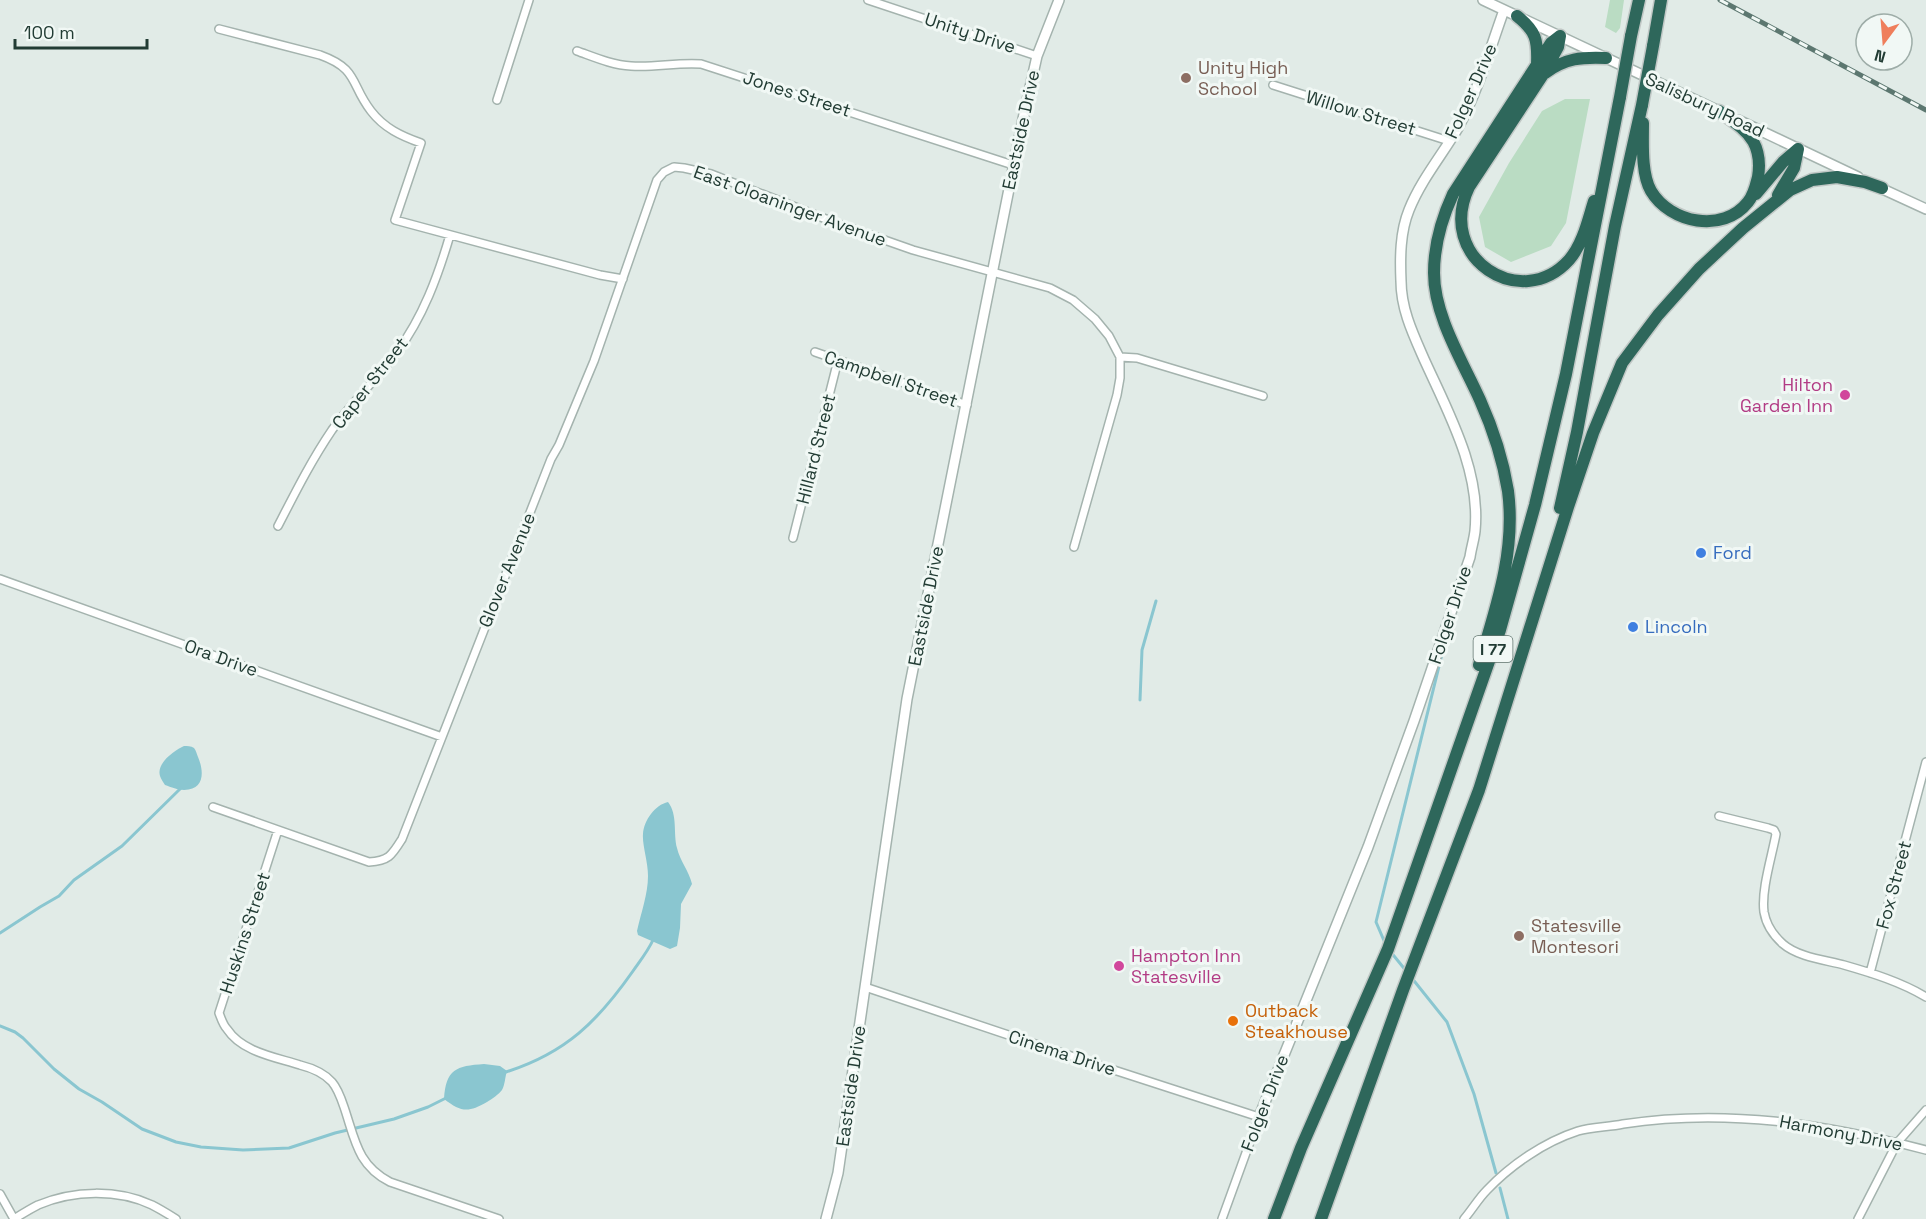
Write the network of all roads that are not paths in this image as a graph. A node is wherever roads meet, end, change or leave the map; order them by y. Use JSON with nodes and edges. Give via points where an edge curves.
{"nodes":[{"id":1,"x":530,"y":0,"type":"edge"},
{"id":2,"x":868,"y":0,"type":"edge"},
{"id":3,"x":1059,"y":0,"type":"edge"},
{"id":4,"x":1484,"y":0,"type":"edge"},
{"id":5,"x":1639,"y":0,"type":"edge"},
{"id":6,"x":1660,"y":4,"type":"edge"},
{"id":7,"x":1504,"y":10,"type":"junction"},
{"id":8,"x":1518,"y":16,"type":"junction"},
{"id":9,"x":219,"y":29,"type":"dead end"},
{"id":10,"x":1560,"y":36,"type":"junction"},
{"id":11,"x":577,"y":51,"type":"dead end"},
{"id":12,"x":1037,"y":56,"type":"junction"},
{"id":13,"x":1606,"y":58,"type":"junction"},
{"id":14,"x":1541,"y":68,"type":"junction"},
{"id":15,"x":1273,"y":85,"type":"dead end"},
{"id":16,"x":497,"y":100,"type":"dead end"},
{"id":17,"x":1642,"y":105,"type":"junction"},
{"id":18,"x":1719,"y":111,"type":"junction"},
{"id":19,"x":1614,"y":128,"type":"junction"},
{"id":20,"x":1449,"y":141,"type":"junction"},
{"id":21,"x":1798,"y":149,"type":"junction"},
{"id":22,"x":1013,"y":165,"type":"junction"},
{"id":23,"x":1882,"y":188,"type":"junction"},
{"id":24,"x":1749,"y":201,"type":"junction"},
{"id":25,"x":1770,"y":205,"type":"junction"},
{"id":26,"x":1926,"y":210,"type":"edge"},
{"id":27,"x":450,"y":235,"type":"junction"},
{"id":28,"x":992,"y":273,"type":"junction"},
{"id":29,"x":623,"y":279,"type":"junction"},
{"id":30,"x":815,"y":352,"type":"dead end"},
{"id":31,"x":1120,"y":357,"type":"junction"},
{"id":32,"x":838,"y":360,"type":"junction"},
{"id":33,"x":1263,"y":396,"type":"dead end"},
{"id":34,"x":967,"y":405,"type":"junction"},
{"id":35,"x":278,"y":526,"type":"dead end"},
{"id":36,"x":793,"y":538,"type":"dead end"},
{"id":37,"x":1074,"y":548,"type":"dead end"},
{"id":38,"x":0,"y":579,"type":"edge"},
{"id":39,"x":1544,"y":583,"type":"junction"},
{"id":40,"x":442,"y":737,"type":"junction"},
{"id":41,"x":1926,"y":762,"type":"edge"},
{"id":42,"x":213,"y":807,"type":"dead end"},
{"id":43,"x":1719,"y":816,"type":"dead end"},
{"id":44,"x":1432,"y":823,"type":"junction"},
{"id":45,"x":278,"y":830,"type":"junction"},
{"id":46,"x":1870,"y":973,"type":"junction"},
{"id":47,"x":865,"y":987,"type":"junction"},
{"id":48,"x":1926,"y":997,"type":"edge"},
{"id":49,"x":1926,"y":1110,"type":"edge"},
{"id":50,"x":1259,"y":1117,"type":"junction"},
{"id":51,"x":1898,"y":1143,"type":"junction"},
{"id":52,"x":1926,"y":1150,"type":"edge"},
{"id":53,"x":0,"y":1194,"type":"edge"},
{"id":54,"x":14,"y":1219,"type":"edge"},
{"id":55,"x":176,"y":1219,"type":"edge"},
{"id":56,"x":499,"y":1219,"type":"edge"},
{"id":57,"x":826,"y":1219,"type":"edge"},
{"id":58,"x":1222,"y":1219,"type":"edge"},
{"id":59,"x":1274,"y":1219,"type":"edge"},
{"id":60,"x":1321,"y":1219,"type":"edge"},
{"id":61,"x":1464,"y":1219,"type":"edge"},
{"id":62,"x":1858,"y":1219,"type":"edge"}],
"edges":[{"from":1,"to":16,"type":"street"},
{"from":2,"to":12,"type":"street","name":"Unity Drive"},
{"from":3,"to":12,"type":"street","name":"Eastside Drive"},
{"from":4,"to":7,"type":"street","name":"Salisbury Road"},
{"from":5,"to":19,"type":"highway","number":"I 77","bridge":true},
{"from":6,"to":17,"type":"highway","number":"I 77","bridge":true},
{"from":7,"to":8,"type":"street","name":"Salisbury Road"},
{"from":7,"to":20,"type":"street","name":"Folger Drive","via":[[1479,79]]},
{"from":8,"to":10,"type":"street","name":"Salisbury Road"},
{"from":8,"to":14,"type":"highway","via":[[1530,27],[1538,44]]},
{"from":9,"to":27,"type":"street","via":[[320,55],[336,61],[352,75],[370,110],[384,125],[421,143],[394,220]]},
{"from":10,"to":13,"type":"street","name":"Salisbury Road"},
{"from":10,"to":14,"type":"highway","via":[[1551,43]]},
{"from":11,"to":22,"type":"street","name":"Jones Street","via":[[629,66],[701,64]]},
{"from":12,"to":22,"type":"street","name":"Eastside Drive"},
{"from":13,"to":14,"type":"highway","via":[[1568,60]]},
{"from":13,"to":18,"type":"street","name":"Salisbury Road"},
{"from":14,"to":19,"type":"highway","via":[[1464,197],[1460,228],[1479,264],[1496,275],[1535,280],[1569,260],[1580,243]]},
{"from":14,"to":44,"type":"highway","via":[[1453,194],[1441,219],[1435,247],[1438,303],[1498,446],[1508,492],[1510,540],[1498,601]]},
{"from":15,"to":20,"type":"street","name":"Willow Street"},
{"from":17,"to":24,"type":"highway","via":[[1644,168],[1650,189],[1664,206],[1682,217],[1720,220],[1736,214]]},
{"from":17,"to":39,"type":"highway","number":"I 77"},
{"from":18,"to":21,"type":"street","name":"Salisbury Road"},
{"from":18,"to":24,"type":"highway","via":[[1738,124],[1753,141],[1758,154],[1759,169]]},
{"from":19,"to":44,"type":"highway","number":"I 77","via":[[1566,374],[1534,505],[1500,630]]},
{"from":20,"to":50,"type":"street","name":"Folger Drive","via":[[1409,210],[1403,232],[1402,303],[1458,434],[1471,476],[1475,531],[1470,557],[1372,837]]},
{"from":21,"to":23,"type":"street","name":"Salisbury Road"},
{"from":21,"to":24,"type":"highway"},
{"from":21,"to":25,"type":"highway","via":[[1784,188]]},
{"from":22,"to":28,"type":"street","name":"Eastside Drive"},
{"from":23,"to":25,"type":"highway","via":[[1836,177],[1812,180]]},
{"from":23,"to":26,"type":"street","name":"Salisbury Road"},
{"from":25,"to":39,"type":"highway","via":[[1699,269],[1622,363],[1593,433]]},
{"from":27,"to":29,"type":"street"},
{"from":27,"to":35,"type":"street","name":"Caper Street","via":[[438,276],[420,315],[398,351],[334,428],[303,475]]},
{"from":28,"to":29,"type":"street","name":"East Cloaninger Avenue","via":[[847,227],[711,174],[674,167],[657,180]]},
{"from":28,"to":31,"type":"street","name":"East Cloaninger Avenue","via":[[1050,288],[1073,300],[1095,319]]},
{"from":28,"to":34,"type":"street","name":"Eastside Drive"},
{"from":29,"to":40,"type":"street","name":"Glover Avenue","via":[[594,361],[551,459]]},
{"from":30,"to":32,"type":"street","name":"Campbell Street"},
{"from":31,"to":33,"type":"street","via":[[1137,358]]},
{"from":31,"to":37,"type":"street","via":[[1117,395]]},
{"from":32,"to":34,"type":"street","name":"Campbell Street"},
{"from":32,"to":36,"type":"street","name":"Hillard Street"},
{"from":34,"to":47,"type":"street","name":"Eastside Drive","via":[[907,699]]},
{"from":38,"to":40,"type":"street","name":"Ora Drive"},
{"from":39,"to":60,"type":"highway","number":"I 77","via":[[1479,790]]},
{"from":40,"to":45,"type":"street","name":"Glover Avenue","via":[[402,839],[381,862],[369,862]]},
{"from":41,"to":46,"type":"street","name":"Fox Street"},
{"from":42,"to":45,"type":"street"},
{"from":43,"to":46,"type":"street","via":[[1774,830],[1764,912],[1771,930],[1784,945]]},
{"from":44,"to":59,"type":"highway","number":"I 77","via":[[1388,949]]},
{"from":45,"to":56,"type":"street","name":"Huskins Street","via":[[219,1012],[226,1029],[237,1041],[260,1053],[324,1074],[340,1096],[366,1165],[376,1175]]},
{"from":46,"to":48,"type":"street"},
{"from":47,"to":50,"type":"street","name":"Cinema Drive"},
{"from":47,"to":57,"type":"street","name":"Eastside Drive","via":[[838,1173]]},
{"from":49,"to":51,"type":"street"},
{"from":50,"to":58,"type":"street","name":"Folger Drive"},
{"from":51,"to":52,"type":"street","name":"Harmony Drive"},
{"from":51,"to":61,"type":"street","name":"Harmony Drive","via":[[1831,1127],[1769,1119],[1706,1117],[1579,1131],[1546,1145],[1514,1166],[1486,1191]]},
{"from":51,"to":62,"type":"street"},
{"from":53,"to":54,"type":"street"},
{"from":54,"to":55,"type":"street","via":[[37,1205],[65,1196],[94,1193],[123,1196]]}]}
